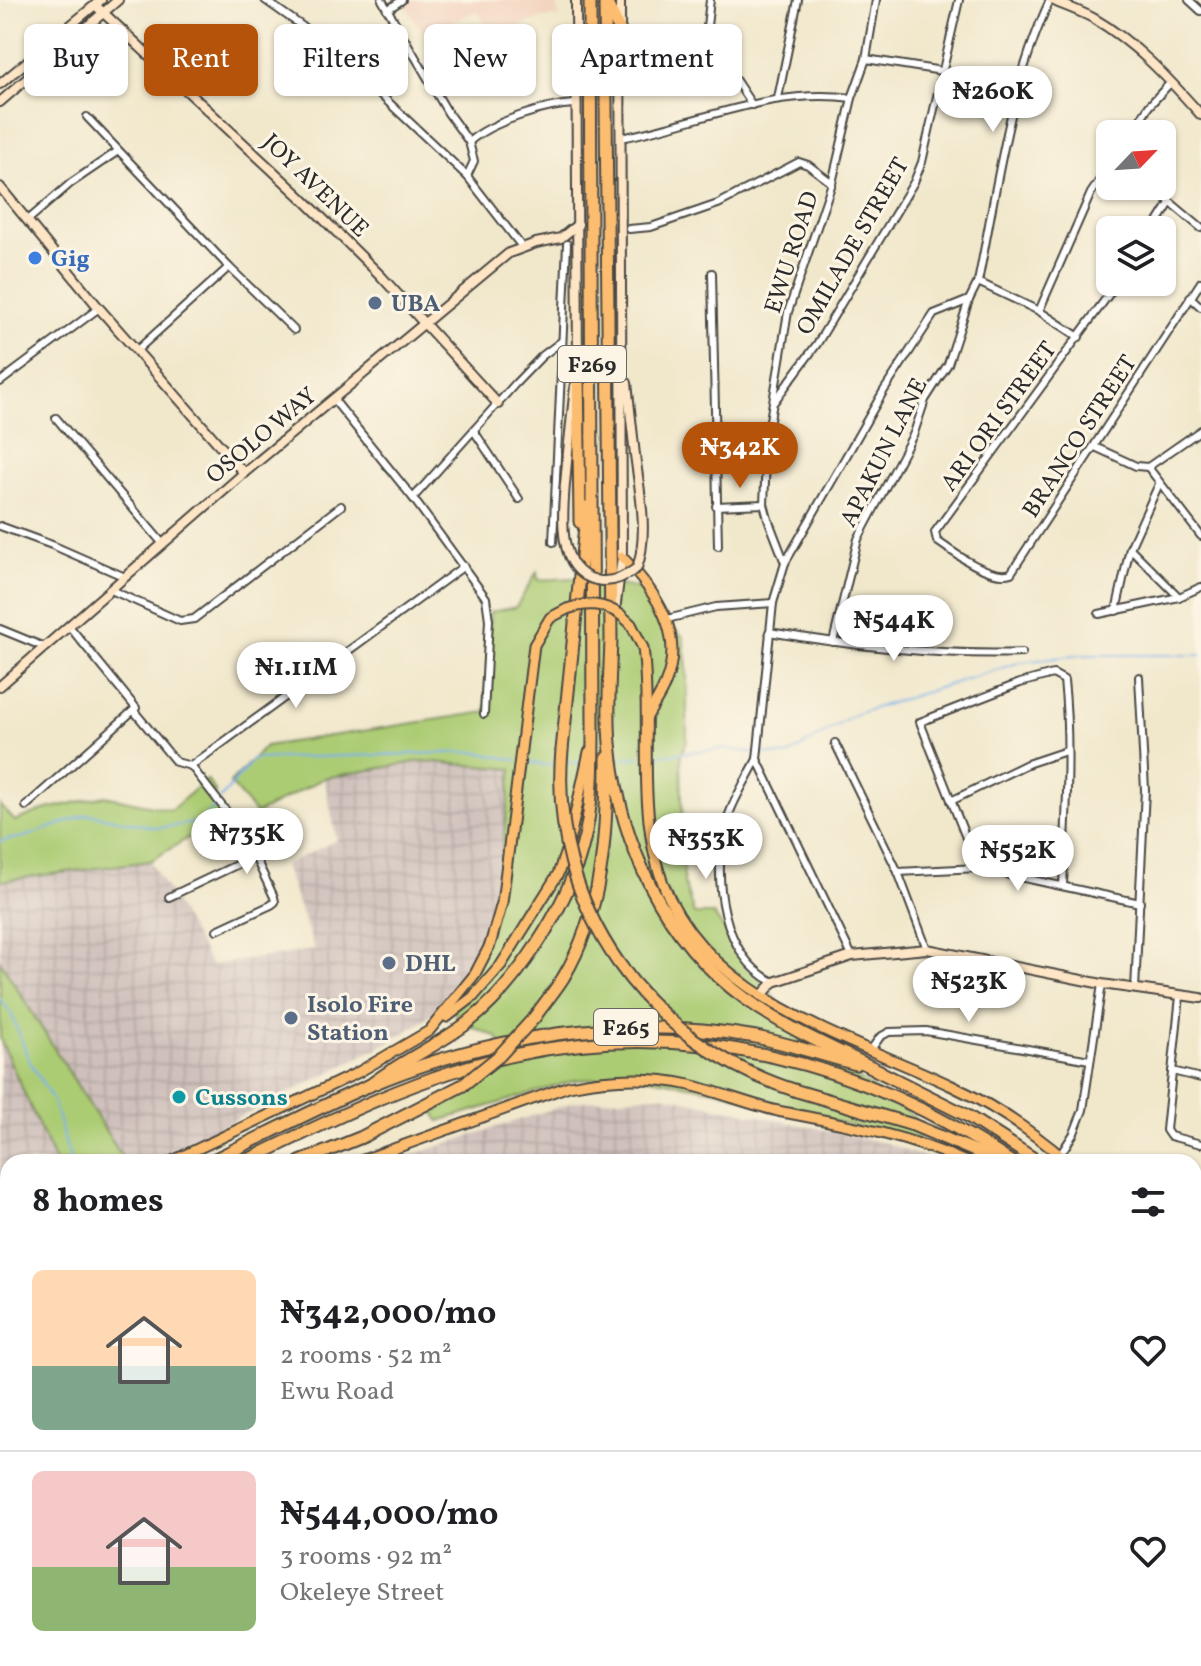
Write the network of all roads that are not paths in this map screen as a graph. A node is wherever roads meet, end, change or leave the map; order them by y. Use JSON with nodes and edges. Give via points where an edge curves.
{"nodes":[{"id":1,"x":118,"y":0,"type":"edge"},
{"id":2,"x":265,"y":0,"type":"edge"},
{"id":3,"x":382,"y":0,"type":"edge"},
{"id":4,"x":402,"y":0,"type":"edge"},
{"id":5,"x":576,"y":0,"type":"edge"},
{"id":6,"x":590,"y":0,"type":"edge"},
{"id":7,"x":605,"y":0,"type":"edge"},
{"id":8,"x":620,"y":0,"type":"edge"},
{"id":9,"x":710,"y":0,"type":"edge"},
{"id":10,"x":798,"y":0,"type":"edge"},
{"id":11,"x":876,"y":0,"type":"edge"},
{"id":12,"x":959,"y":0,"type":"edge"},
{"id":13,"x":1051,"y":0,"type":"edge"},
{"id":14,"x":1189,"y":0,"type":"edge"},
{"id":15,"x":98,"y":2,"type":"edge"},
{"id":16,"x":387,"y":10,"type":"junction"},
{"id":17,"x":1201,"y":11,"type":"edge"},
{"id":18,"x":103,"y":13,"type":"junction"},
{"id":19,"x":617,"y":24,"type":"edge"},
{"id":20,"x":620,"y":24,"type":"edge"},
{"id":21,"x":707,"y":24,"type":"edge"},
{"id":22,"x":866,"y":59,"type":"junction"},
{"id":23,"x":424,"y":71,"type":"edge"},
{"id":24,"x":942,"y":71,"type":"junction"},
{"id":25,"x":1171,"y":82,"type":"junction"},
{"id":26,"x":0,"y":84,"type":"edge"},
{"id":27,"x":742,"y":88,"type":"edge"},
{"id":28,"x":438,"y":96,"type":"edge"},
{"id":29,"x":621,"y":96,"type":"edge"},
{"id":30,"x":778,"y":98,"type":"junction"},
{"id":31,"x":852,"y":98,"type":"junction"},
{"id":32,"x":0,"y":102,"type":"edge"},
{"id":33,"x":575,"y":104,"type":"junction"},
{"id":34,"x":752,"y":105,"type":"junction"},
{"id":35,"x":1201,"y":115,"type":"edge"},
{"id":36,"x":87,"y":117,"type":"dead end"},
{"id":37,"x":1140,"y":120,"type":"edge"},
{"id":38,"x":621,"y":138,"type":"junction"},
{"id":39,"x":469,"y":142,"type":"junction"},
{"id":40,"x":118,"y":151,"type":"junction"},
{"id":41,"x":467,"y":176,"type":"junction"},
{"id":42,"x":832,"y":183,"type":"junction"},
{"id":43,"x":1096,"y":186,"type":"edge"},
{"id":44,"x":0,"y":187,"type":"edge"},
{"id":45,"x":1167,"y":200,"type":"edge"},
{"id":46,"x":1170,"y":203,"type":"junction"},
{"id":47,"x":1162,"y":216,"type":"edge"},
{"id":48,"x":28,"y":220,"type":"junction"},
{"id":49,"x":578,"y":224,"type":"junction"},
{"id":50,"x":1201,"y":228,"type":"edge"},
{"id":51,"x":629,"y":229,"type":"dead end"},
{"id":52,"x":564,"y":241,"type":"junction"},
{"id":53,"x":522,"y":247,"type":"junction"},
{"id":54,"x":578,"y":252,"type":"junction"},
{"id":55,"x":229,"y":267,"type":"junction"},
{"id":56,"x":712,"y":273,"type":"dead end"},
{"id":57,"x":978,"y":282,"type":"junction"},
{"id":58,"x":1201,"y":282,"type":"edge"},
{"id":59,"x":1108,"y":296,"type":"edge"},
{"id":60,"x":1190,"y":297,"type":"junction"},
{"id":61,"x":969,"y":300,"type":"junction"},
{"id":62,"x":1201,"y":307,"type":"edge"},
{"id":63,"x":99,"y":308,"type":"junction"},
{"id":64,"x":1039,"y":311,"type":"junction"},
{"id":65,"x":426,"y":322,"type":"junction"},
{"id":66,"x":294,"y":330,"type":"dead end"},
{"id":67,"x":1079,"y":337,"type":"junction"},
{"id":68,"x":562,"y":341,"type":"junction"},
{"id":69,"x":622,"y":344,"type":"junction"},
{"id":70,"x":136,"y":351,"type":"junction"},
{"id":71,"x":578,"y":370,"type":"junction"},
{"id":72,"x":0,"y":382,"type":"edge"},
{"id":73,"x":334,"y":400,"type":"junction"},
{"id":74,"x":498,"y":404,"type":"junction"},
{"id":75,"x":772,"y":405,"type":"junction"},
{"id":76,"x":592,"y":412,"type":"junction"},
{"id":77,"x":56,"y":418,"type":"dead end"},
{"id":78,"x":1201,"y":430,"type":"edge"},
{"id":79,"x":474,"y":431,"type":"junction"},
{"id":80,"x":1095,"y":447,"type":"junction"},
{"id":81,"x":593,"y":463,"type":"junction"},
{"id":82,"x":1148,"y":467,"type":"junction"},
{"id":83,"x":244,"y":473,"type":"junction"},
{"id":84,"x":1159,"y":484,"type":"junction"},
{"id":85,"x":413,"y":498,"type":"junction"},
{"id":86,"x":519,"y":499,"type":"dead end"},
{"id":87,"x":764,"y":504,"type":"junction"},
{"id":88,"x":341,"y":506,"type":"dead end"},
{"id":89,"x":716,"y":506,"type":"junction"},
{"id":90,"x":0,"y":526,"type":"edge"},
{"id":91,"x":1201,"y":536,"type":"edge"},
{"id":92,"x":553,"y":542,"type":"dead end"},
{"id":93,"x":163,"y":544,"type":"junction"},
{"id":94,"x":718,"y":546,"type":"dead end"},
{"id":95,"x":1130,"y":548,"type":"junction"},
{"id":96,"x":622,"y":557,"type":"junction"},
{"id":97,"x":785,"y":563,"type":"junction"},
{"id":98,"x":969,"y":563,"type":"joint"},
{"id":99,"x":580,"y":564,"type":"junction"},
{"id":100,"x":464,"y":566,"type":"junction"},
{"id":101,"x":125,"y":577,"type":"junction"},
{"id":102,"x":1201,"y":587,"type":"edge"},
{"id":103,"x":111,"y":590,"type":"junction"},
{"id":104,"x":1179,"y":597,"type":"junction"},
{"id":105,"x":773,"y":603,"type":"junction"},
{"id":106,"x":1116,"y":611,"type":"junction"},
{"id":107,"x":1099,"y":614,"type":"dead end"},
{"id":108,"x":667,"y":619,"type":"junction"},
{"id":109,"x":69,"y":626,"type":"junction"},
{"id":110,"x":0,"y":629,"type":"edge"},
{"id":111,"x":769,"y":632,"type":"junction"},
{"id":112,"x":611,"y":639,"type":"junction"},
{"id":113,"x":833,"y":642,"type":"junction"},
{"id":114,"x":44,"y":647,"type":"junction"},
{"id":115,"x":1022,"y":653,"type":"dead end"},
{"id":116,"x":1139,"y":677,"type":"dead end"},
{"id":117,"x":0,"y":686,"type":"edge"},
{"id":118,"x":134,"y":711,"type":"junction"},
{"id":119,"x":484,"y":714,"type":"dead end"},
{"id":120,"x":646,"y":720,"type":"junction"},
{"id":121,"x":835,"y":743,"type":"dead end"},
{"id":122,"x":1066,"y":751,"type":"junction"},
{"id":123,"x":757,"y":759,"type":"junction"},
{"id":124,"x":191,"y":766,"type":"junction"},
{"id":125,"x":610,"y":770,"type":"junction"},
{"id":126,"x":589,"y":771,"type":"junction"},
{"id":127,"x":951,"y":801,"type":"junction"},
{"id":128,"x":26,"y":806,"type":"dead end"},
{"id":129,"x":255,"y":856,"type":"junction"},
{"id":130,"x":978,"y":868,"type":"junction"},
{"id":131,"x":898,"y":872,"type":"junction"},
{"id":132,"x":1063,"y":885,"type":"junction"},
{"id":133,"x":169,"y":897,"type":"dead end"},
{"id":134,"x":1140,"y":903,"type":"junction"},
{"id":135,"x":217,"y":930,"type":"dead end"},
{"id":136,"x":927,"y":949,"type":"junction"},
{"id":137,"x":852,"y":956,"type":"junction"},
{"id":138,"x":774,"y":982,"type":"junction"},
{"id":139,"x":1102,"y":984,"type":"junction"},
{"id":140,"x":1135,"y":989,"type":"junction"},
{"id":141,"x":761,"y":996,"type":"junction"},
{"id":142,"x":1180,"y":996,"type":"junction"},
{"id":143,"x":1201,"y":998,"type":"edge"},
{"id":144,"x":429,"y":1031,"type":"junction"},
{"id":145,"x":870,"y":1051,"type":"junction"},
{"id":146,"x":1090,"y":1060,"type":"junction"},
{"id":147,"x":880,"y":1071,"type":"junction"},
{"id":148,"x":1172,"y":1071,"type":"junction"},
{"id":149,"x":1201,"y":1078,"type":"edge"},
{"id":150,"x":369,"y":1086,"type":"junction"},
{"id":151,"x":1201,"y":1144,"type":"edge"},
{"id":152,"x":187,"y":1154,"type":"edge"},
{"id":153,"x":226,"y":1154,"type":"edge"},
{"id":154,"x":261,"y":1154,"type":"edge"},
{"id":155,"x":320,"y":1154,"type":"edge"},
{"id":156,"x":379,"y":1154,"type":"edge"},
{"id":157,"x":949,"y":1154,"type":"edge"},
{"id":158,"x":981,"y":1154,"type":"edge"},
{"id":159,"x":998,"y":1154,"type":"edge"},
{"id":160,"x":1027,"y":1154,"type":"edge"},
{"id":161,"x":1059,"y":1154,"type":"edge"},
{"id":162,"x":1066,"y":1154,"type":"edge"}],
"edges":[{"from":1,"to":18,"type":"main road"},
{"from":2,"to":41,"type":"street","via":[[321,41]]},
{"from":3,"to":16,"type":"street"},
{"from":4,"to":16,"type":"street"},
{"from":5,"to":33,"type":"main road"},
{"from":6,"to":76,"type":"highway","number":"F269"},
{"from":7,"to":19,"type":"highway"},
{"from":7,"to":112,"type":"highway","number":"F269"},
{"from":8,"to":20,"type":"main road"},
{"from":9,"to":21,"type":"street"},
{"from":10,"to":30,"type":"street"},
{"from":11,"to":22,"type":"street","name":"EWU ROAD"},
{"from":12,"to":24,"type":"street","name":"OMILADE STREET"},
{"from":13,"to":25,"type":"main road","via":[[1117,35]]},
{"from":13,"to":57,"type":"street","name":"APAKUN LANE","via":[[1021,75]]},
{"from":14,"to":17,"type":"street"},
{"from":15,"to":18,"type":"main road","name":"JOY AVENUE"},
{"from":15,"to":26,"type":"main road"},
{"from":16,"to":23,"type":"street"},
{"from":18,"to":32,"type":"main road"},
{"from":18,"to":65,"type":"main road","name":"JOY AVENUE"},
{"from":22,"to":24,"type":"street"},
{"from":22,"to":31,"type":"street","name":"EWU ROAD"},
{"from":24,"to":75,"type":"street","name":"OMILADE STREET","via":[[914,182],[817,344]]},
{"from":25,"to":35,"type":"main road"},
{"from":25,"to":37,"type":"street"},
{"from":27,"to":34,"type":"street"},
{"from":28,"to":39,"type":"street"},
{"from":29,"to":38,"type":"main road"},
{"from":30,"to":31,"type":"street"},
{"from":30,"to":34,"type":"street"},
{"from":31,"to":42,"type":"street","name":"EWU ROAD"},
{"from":33,"to":39,"type":"street","via":[[511,119]]},
{"from":33,"to":49,"type":"main road"},
{"from":34,"to":38,"type":"street"},
{"from":36,"to":40,"type":"street"},
{"from":38,"to":69,"type":"main road"},
{"from":39,"to":41,"type":"street","via":[[474,161]]},
{"from":40,"to":48,"type":"street"},
{"from":40,"to":55,"type":"street"},
{"from":41,"to":53,"type":"street"},
{"from":42,"to":51,"type":"street","via":[[799,162],[718,204],[651,227]]},
{"from":42,"to":75,"type":"street","name":"EWU ROAD","via":[[792,294]]},
{"from":43,"to":64,"type":"street"},
{"from":44,"to":48,"type":"main road"},
{"from":45,"to":46,"type":"street"},
{"from":46,"to":47,"type":"street"},
{"from":46,"to":50,"type":"street"},
{"from":48,"to":63,"type":"main road"},
{"from":49,"to":52,"type":"main road","name":"OSOLO WAY"},
{"from":49,"to":54,"type":"main road"},
{"from":52,"to":53,"type":"main road","name":"OSOLO WAY"},
{"from":52,"to":54,"type":"main road"},
{"from":52,"to":68,"type":"street"},
{"from":53,"to":65,"type":"main road","name":"OSOLO WAY"},
{"from":54,"to":71,"type":"main road"},
{"from":55,"to":66,"type":"street"},
{"from":55,"to":70,"type":"street"},
{"from":56,"to":89,"type":"street"},
{"from":57,"to":61,"type":"street","name":"APAKUN LANE"},
{"from":57,"to":64,"type":"street"},
{"from":58,"to":60,"type":"street","name":"BRANCO STREET"},
{"from":59,"to":67,"type":"street","name":"ARI ORI STREET"},
{"from":60,"to":62,"type":"street"},
{"from":60,"to":80,"type":"street","name":"BRANCO STREET"},
{"from":61,"to":97,"type":"street","via":[[934,314]]},
{"from":61,"to":113,"type":"street","name":"APAKUN LANE","via":[[948,364],[858,539]]},
{"from":63,"to":70,"type":"main road"},
{"from":63,"to":72,"type":"street"},
{"from":64,"to":67,"type":"street"},
{"from":65,"to":73,"type":"main road","name":"OSOLO WAY"},
{"from":65,"to":74,"type":"main road","name":"JOY AVENUE"},
{"from":67,"to":98,"type":"street","name":"ARI ORI STREET","via":[[935,532],[937,541]]},
{"from":68,"to":74,"type":"street"},
{"from":68,"to":92,"type":"street"},
{"from":69,"to":71,"type":"main road","bridge":true,"via":[[643,537],[637,568],[618,579],[586,577],[567,554],[567,461]]},
{"from":69,"to":96,"type":"main road"},
{"from":70,"to":83,"type":"main road"},
{"from":71,"to":76,"type":"highway"},
{"from":71,"to":99,"type":"highway"},
{"from":73,"to":83,"type":"main road","name":"OSOLO WAY"},
{"from":73,"to":85,"type":"street"},
{"from":74,"to":79,"type":"street"},
{"from":75,"to":87,"type":"street","name":"EWU ROAD"},
{"from":76,"to":81,"type":"highway","number":"F269"},
{"from":77,"to":93,"type":"street"},
{"from":78,"to":82,"type":"street"},
{"from":79,"to":85,"type":"street"},
{"from":79,"to":86,"type":"street"},
{"from":80,"to":82,"type":"street"},
{"from":80,"to":98,"type":"street","name":"BRANCO STREET","via":[[1011,573],[1004,576]]},
{"from":81,"to":99,"type":"highway"},
{"from":81,"to":126,"type":"highway","number":"F269"},
{"from":82,"to":84,"type":"street"},
{"from":83,"to":93,"type":"main road","name":"OSOLO WAY"},
{"from":84,"to":91,"type":"street"},
{"from":84,"to":95,"type":"street"},
{"from":85,"to":100,"type":"street"},
{"from":87,"to":89,"type":"street"},
{"from":87,"to":97,"type":"street","name":"EWU ROAD"},
{"from":88,"to":103,"type":"street","via":[[194,619],[180,621]]},
{"from":89,"to":94,"type":"street"},
{"from":90,"to":101,"type":"street"},
{"from":93,"to":101,"type":"main road","name":"OSOLO WAY"},
{"from":95,"to":104,"type":"street"},
{"from":95,"to":106,"type":"street"},
{"from":96,"to":108,"type":"main road"},
{"from":96,"to":112,"type":"main road"},
{"from":97,"to":105,"type":"street"},
{"from":99,"to":158,"type":"highway","bridge":true,"via":[[559,774],[562,819],[573,871],[594,924],[621,967],[654,1007],[699,1044],[749,1074],[913,1125]]},
{"from":100,"to":119,"type":"street","via":[[488,605]]},
{"from":100,"to":124,"type":"street"},
{"from":101,"to":103,"type":"main road","name":"OSOLO WAY"},
{"from":102,"to":104,"type":"street"},
{"from":103,"to":109,"type":"main road","name":"OSOLO WAY"},
{"from":104,"to":106,"type":"street"},
{"from":105,"to":108,"type":"street","via":[[716,607]]},
{"from":105,"to":111,"type":"street"},
{"from":106,"to":107,"type":"street"},
{"from":108,"to":120,"type":"main road","via":[[673,655],[666,683]]},
{"from":109,"to":114,"type":"main road","name":"OSOLO WAY"},
{"from":109,"to":118,"type":"street","via":[[135,703]]},
{"from":110,"to":114,"type":"street"},
{"from":111,"to":113,"type":"street"},
{"from":111,"to":123,"type":"street"},
{"from":112,"to":125,"type":"highway","number":"F269"},
{"from":113,"to":115,"type":"street","via":[[964,654]]},
{"from":114,"to":117,"type":"main road","name":"OSOLO WAY"},
{"from":116,"to":134,"type":"street","via":[[1145,790]]},
{"from":118,"to":124,"type":"street","via":[[176,762]]},
{"from":118,"to":128,"type":"street"},
{"from":120,"to":141,"type":"main road","via":[[651,836],[671,900],[707,950]]},
{"from":120,"to":144,"type":"main road","bridge":true,"via":[[643,648],[631,624],[597,604],[581,604],[550,618],[534,645],[497,925],[475,974]]},
{"from":121,"to":131,"type":"street"},
{"from":122,"to":127,"type":"street"},
{"from":122,"to":127,"type":"street","via":[[1064,680],[1053,674],[922,719]]},
{"from":122,"to":132,"type":"street"},
{"from":123,"to":137,"type":"street"},
{"from":123,"to":138,"type":"street","via":[[726,825],[721,888],[730,932],[752,965]]},
{"from":124,"to":129,"type":"street"},
{"from":125,"to":147,"type":"highway","via":[[651,889],[707,966],[745,999]]},
{"from":125,"to":155,"type":"highway","bridge":true,"via":[[596,894],[580,943],[534,1018],[463,1085]]},
{"from":126,"to":144,"type":"main road","via":[[558,874],[527,927],[473,997]]},
{"from":126,"to":150,"type":"highway","via":[[588,819],[575,871],[546,929],[515,973],[467,1023]]},
{"from":127,"to":130,"type":"street"},
{"from":129,"to":133,"type":"street"},
{"from":129,"to":135,"type":"street","via":[[275,902]]},
{"from":130,"to":131,"type":"street"},
{"from":130,"to":132,"type":"street"},
{"from":131,"to":136,"type":"street"},
{"from":132,"to":134,"type":"street"},
{"from":134,"to":140,"type":"street"},
{"from":136,"to":137,"type":"main road"},
{"from":136,"to":139,"type":"main road"},
{"from":137,"to":138,"type":"main road"},
{"from":138,"to":141,"type":"main road"},
{"from":139,"to":140,"type":"main road"},
{"from":139,"to":146,"type":"street"},
{"from":140,"to":142,"type":"main road"},
{"from":141,"to":145,"type":"main road"},
{"from":142,"to":143,"type":"main road"},
{"from":142,"to":148,"type":"street"},
{"from":144,"to":152,"type":"main road","via":[[357,1073]]},
{"from":145,"to":146,"type":"street","via":[[889,1032],[926,1031]]},
{"from":145,"to":161,"type":"main road","via":[[953,1086],[1006,1115]]},
{"from":146,"to":162,"type":"street","via":[[1083,1110]]},
{"from":147,"to":150,"type":"highway","number":"F265","via":[[754,1037],[625,1027],[486,1048]]},
{"from":147,"to":160,"type":"highway","number":"F265","via":[[966,1115]]},
{"from":148,"to":149,"type":"street"},
{"from":148,"to":151,"type":"street","via":[[1166,1130],[1170,1136]]},
{"from":150,"to":153,"type":"highway","number":"F265"},
{"from":154,"to":159,"type":"highway","number":"F265","via":[[438,1076],[514,1055],[616,1042],[748,1051],[842,1074],[949,1124]]},
{"from":156,"to":157,"type":"main road","via":[[549,1092],[626,1079],[689,1085],[774,1110],[882,1131]]}]}
